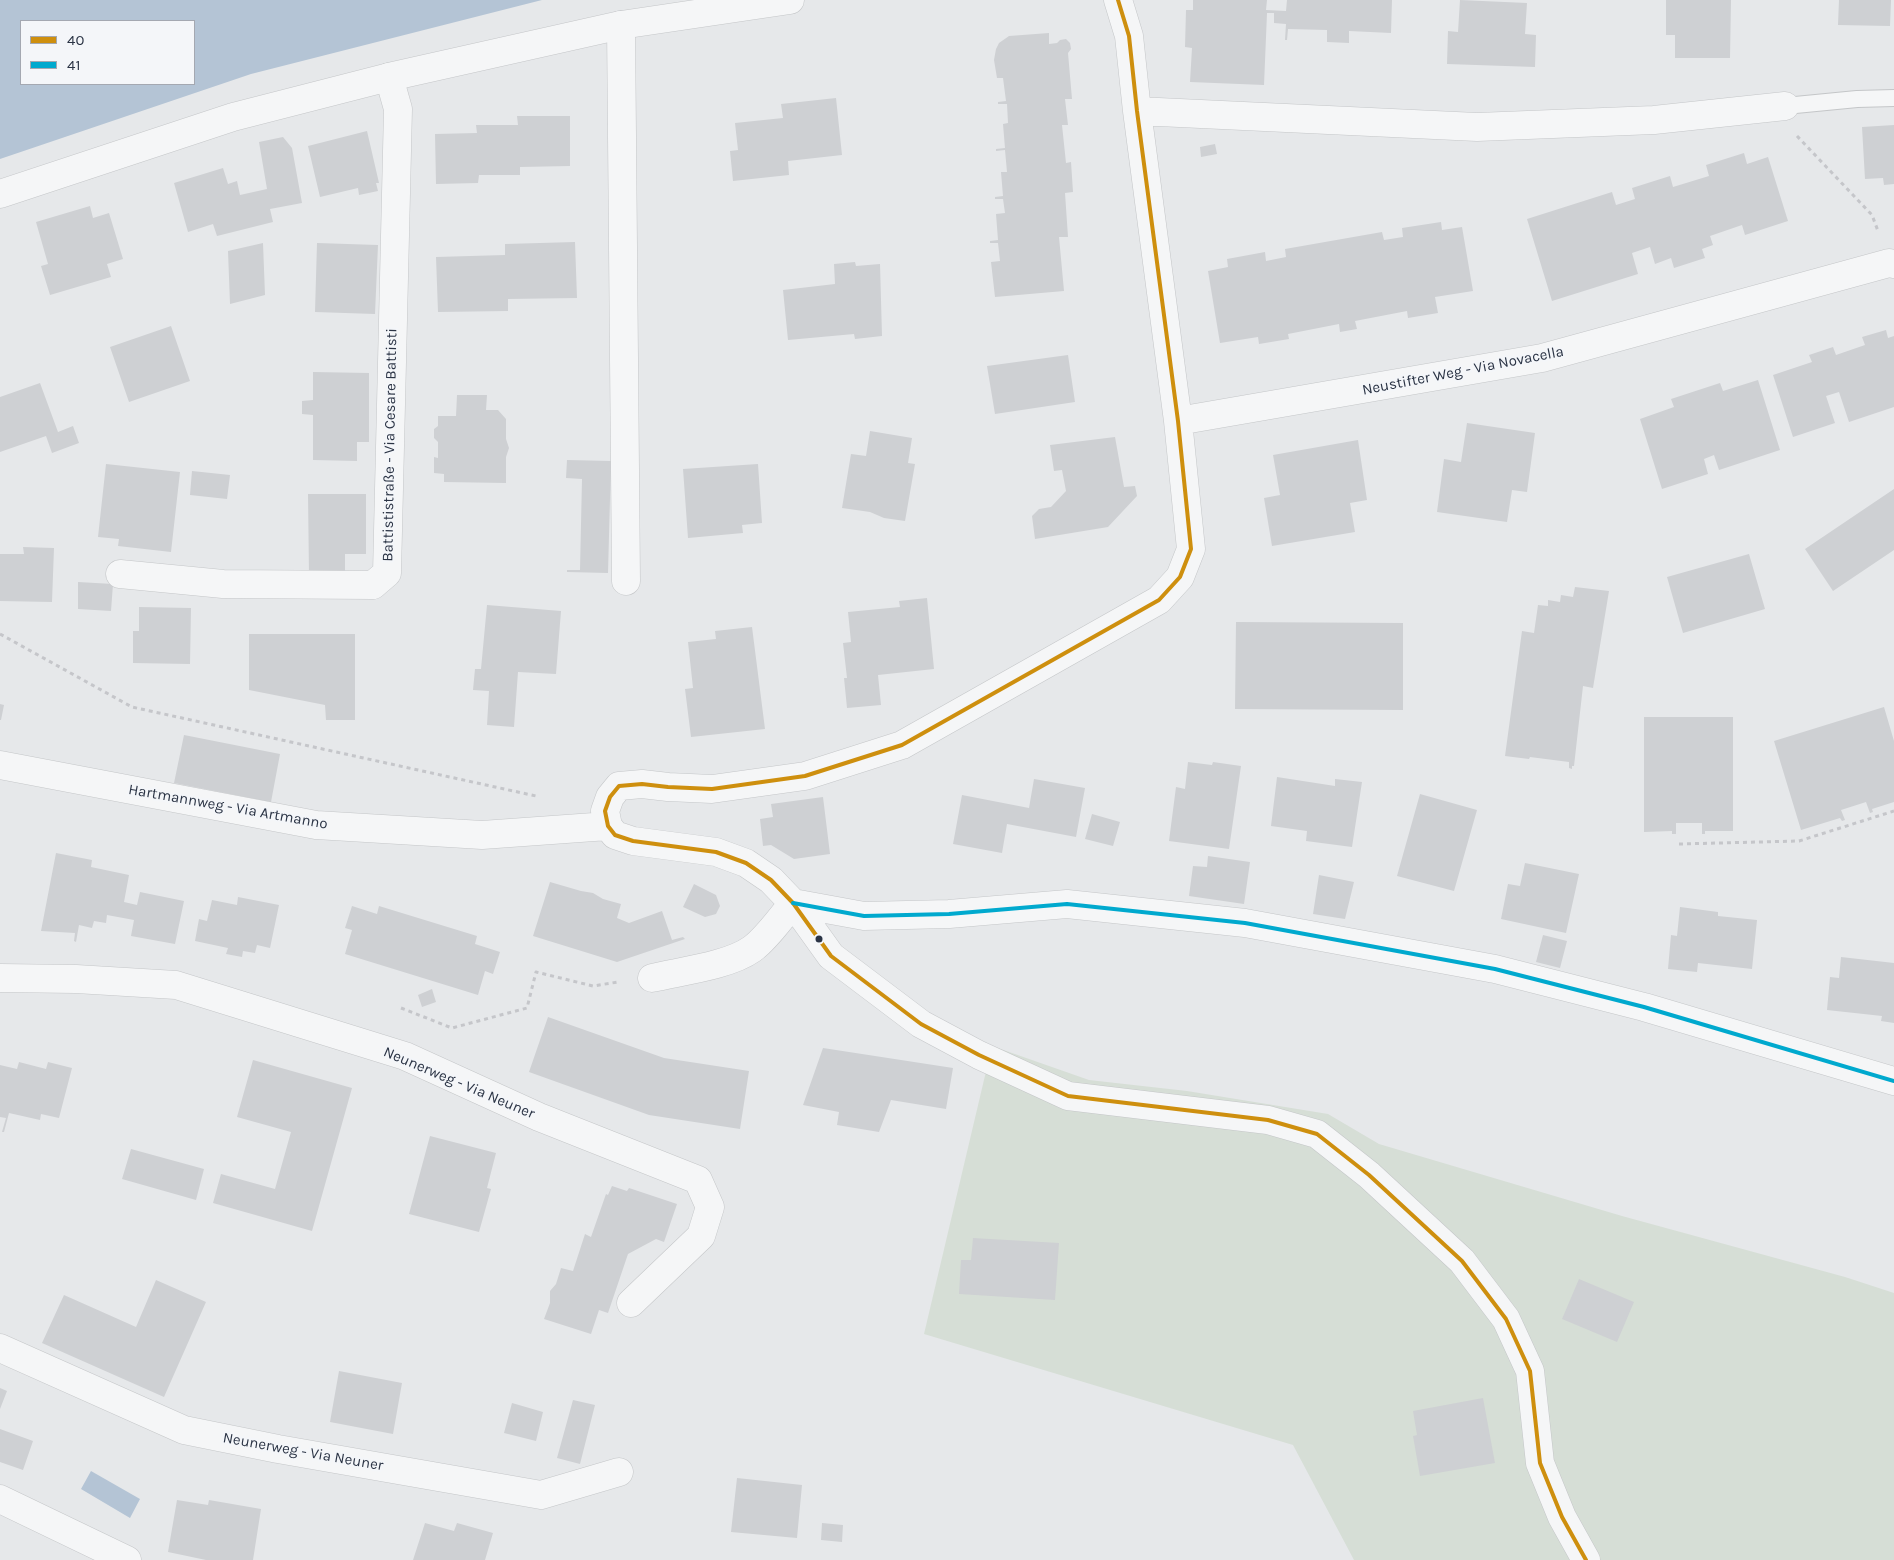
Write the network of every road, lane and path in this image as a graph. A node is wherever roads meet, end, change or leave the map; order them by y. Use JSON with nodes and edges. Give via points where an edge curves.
{"nodes":[{"id":1,"x":790,"y":0,"type":"edge"},
{"id":2,"x":1118,"y":0,"type":"edge"},
{"id":3,"x":621,"y":26,"type":"junction"},
{"id":4,"x":389,"y":77,"type":"junction"},
{"id":5,"x":1894,"y":98,"type":"edge"},
{"id":6,"x":1785,"y":106,"type":"junction"},
{"id":7,"x":1137,"y":111,"type":"junction"},
{"id":8,"x":0,"y":194,"type":"edge"},
{"id":9,"x":1891,"y":263,"type":"edge"},
{"id":10,"x":1178,"y":421,"type":"junction"},
{"id":11,"x":120,"y":574,"type":"dead end"},
{"id":12,"x":626,"y":581,"type":"dead end"},
{"id":13,"x":0,"y":634,"type":"edge"},
{"id":14,"x":0,"y":765,"type":"edge"},
{"id":15,"x":538,"y":796,"type":"dead end"},
{"id":16,"x":1894,"y":811,"type":"edge"},
{"id":17,"x":608,"y":826,"type":"junction"},
{"id":18,"x":1678,"y":844,"type":"dead end"},
{"id":19,"x":792,"y":903,"type":"junction"},
{"id":20,"x":0,"y":978,"type":"edge"},
{"id":21,"x":652,"y":978,"type":"joint"},
{"id":22,"x":401,"y":1008,"type":"dead end"},
{"id":23,"x":1894,"y":1081,"type":"edge"},
{"id":24,"x":631,"y":1303,"type":"dead end"},
{"id":25,"x":0,"y":1348,"type":"edge"},
{"id":26,"x":619,"y":1472,"type":"dead end"},
{"id":27,"x":0,"y":1499,"type":"edge"},
{"id":28,"x":127,"y":1560,"type":"edge"},
{"id":29,"x":1586,"y":1560,"type":"edge"}],
"edges":[{"from":1,"to":3,"type":"street"},
{"from":2,"to":7,"type":"street","via":[[1129,36]]},
{"from":3,"to":4,"type":"street"},
{"from":3,"to":12,"type":"street"},
{"from":4,"to":8,"type":"street","via":[[233,117]]},
{"from":4,"to":11,"type":"street","name":"Battististraße - Via Cesare Battisti","via":[[398,109],[387,572],[373,585],[223,584]]},
{"from":5,"to":6,"type":"lane"},
{"from":6,"to":7,"type":"street","via":[[1654,120],[1477,127]]},
{"from":6,"to":9,"type":"path","via":[[1794,132],[1872,215]]},
{"from":7,"to":10,"type":"street"},
{"from":9,"to":10,"type":"street","name":"Neustifter Weg - Via Novacella","via":[[1542,358]]},
{"from":10,"to":17,"type":"street","via":[[1191,548],[1180,577],[1159,600],[902,745],[805,776],[712,789],[642,784],[619,786],[605,811]]},
{"from":13,"to":15,"type":"path","via":[[132,707]]},
{"from":14,"to":17,"type":"street","name":"Hartmannweg - Via Artmanno","via":[[316,825],[482,836]]},
{"from":16,"to":18,"type":"path","via":[[1799,841]]},
{"from":17,"to":19,"type":"street","via":[[614,835],[633,841],[716,852],[746,863],[770,880]]},
{"from":19,"to":21,"type":"street","via":[[752,949],[726,961]]},
{"from":19,"to":23,"type":"street","via":[[864,916],[949,914],[1067,904],[1245,923],[1495,969],[1644,1007]]},
{"from":19,"to":29,"type":"street","via":[[831,956],[921,1024],[979,1055],[1068,1096],[1268,1120],[1317,1134],[1369,1175],[1462,1261],[1506,1319],[1530,1371],[1540,1463],[1562,1516]]},
{"from":20,"to":24,"type":"street","name":"Neunerweg - Via Neuner","via":[[176,985],[405,1056],[539,1117],[698,1180],[710,1207],[701,1236]]},
{"from":21,"to":22,"type":"path","via":[[593,986],[536,972],[526,1008],[452,1028]]},
{"from":25,"to":26,"type":"street","name":"Neunerweg - Via Neuner","via":[[184,1430],[541,1495]]},
{"from":27,"to":28,"type":"street"}]}
